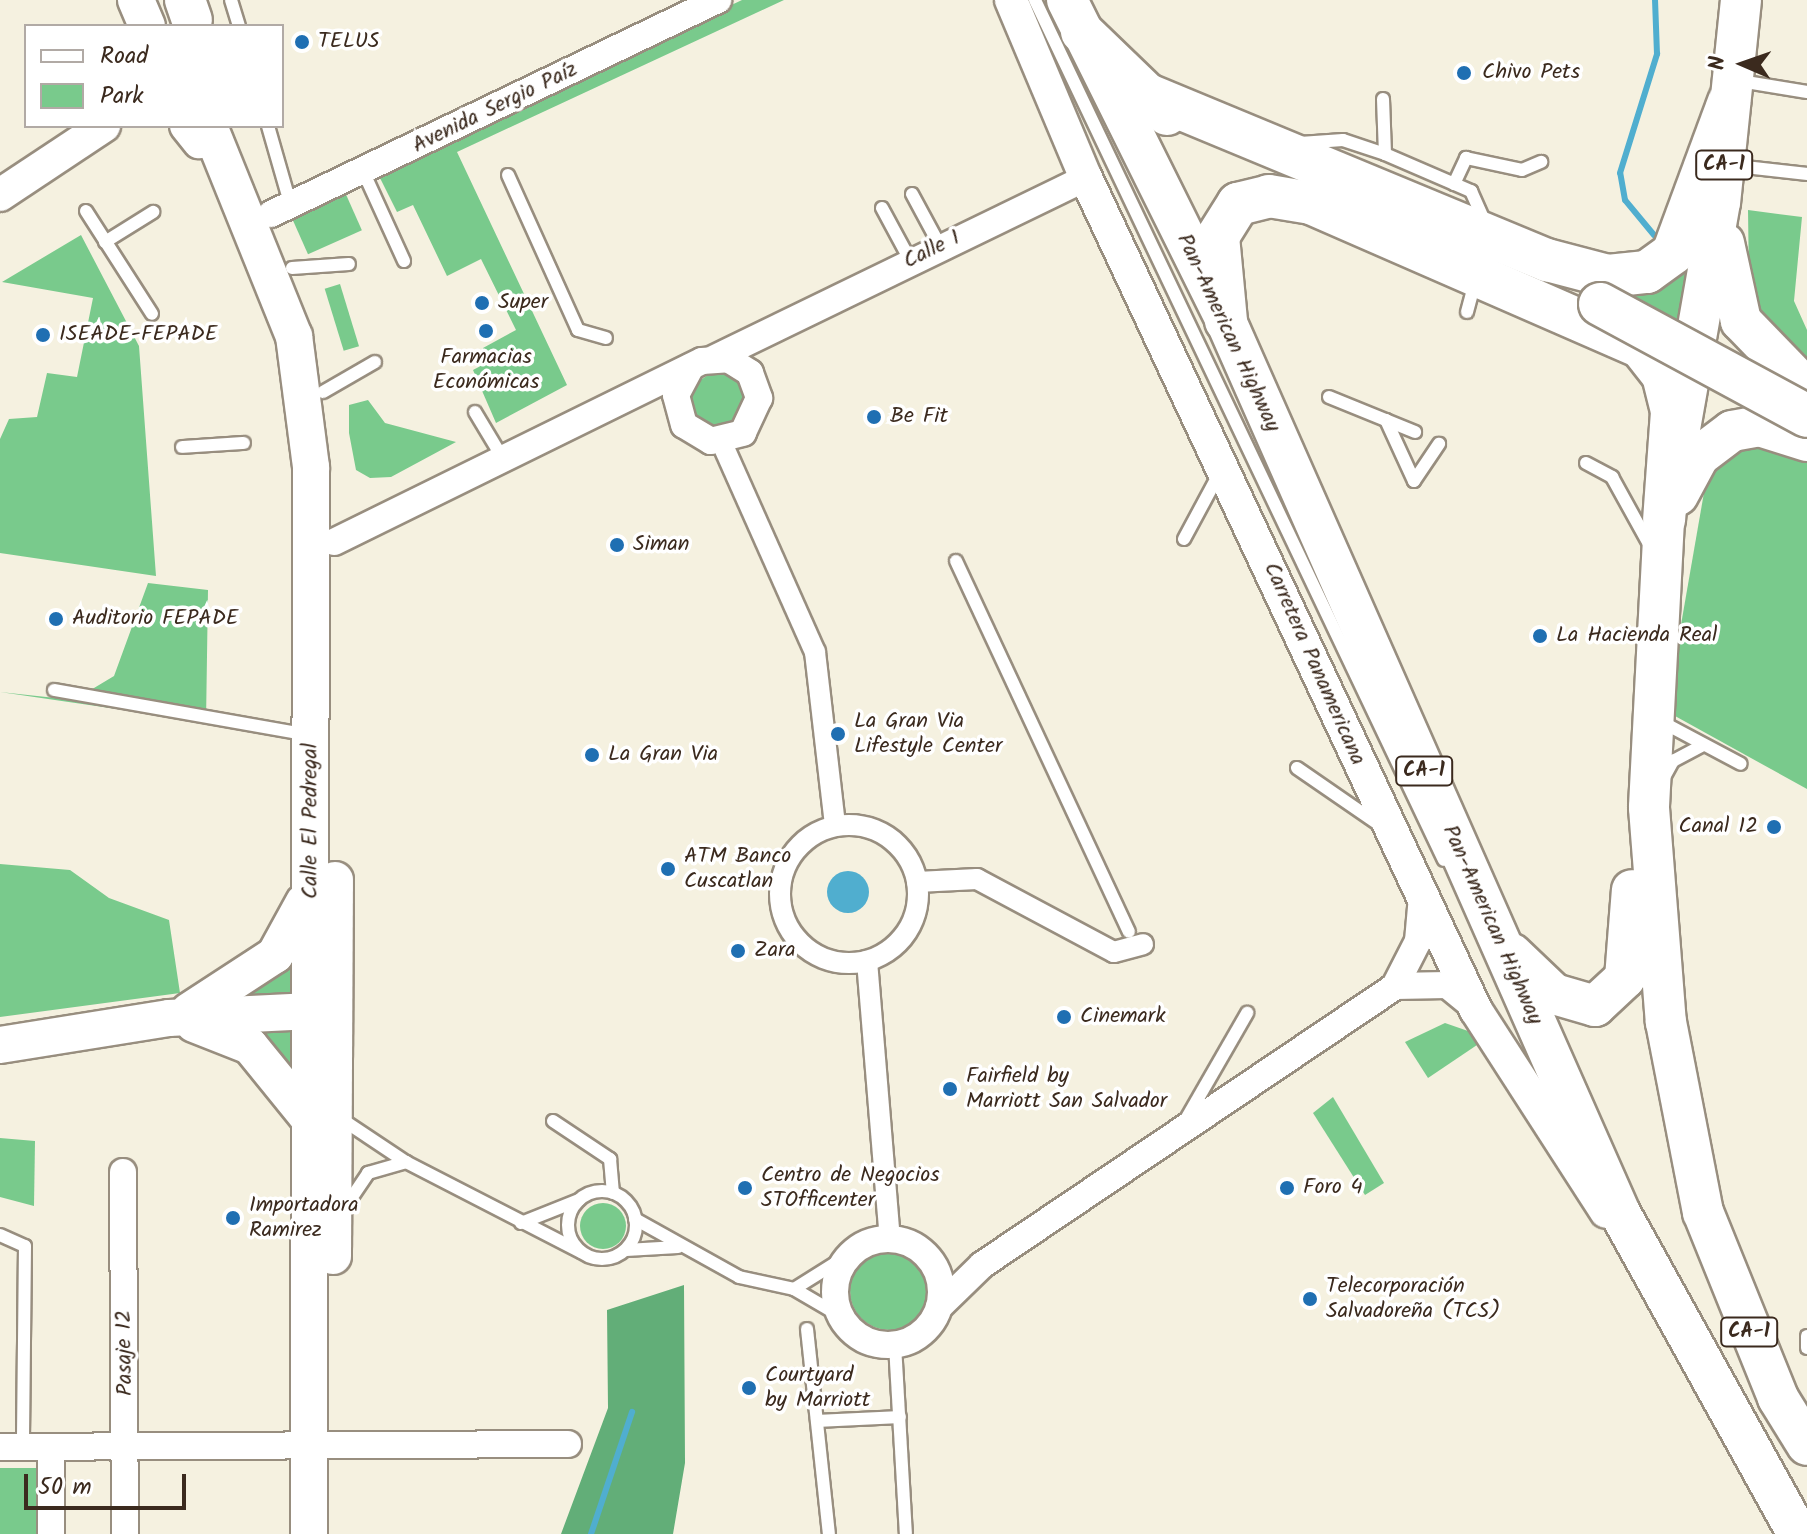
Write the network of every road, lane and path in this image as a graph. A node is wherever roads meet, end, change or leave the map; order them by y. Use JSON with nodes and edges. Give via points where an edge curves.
{"nodes":[{"id":1,"x":136,"y":0,"type":"edge"},
{"id":2,"x":157,"y":0,"type":"edge"},
{"id":3,"x":231,"y":0,"type":"edge"},
{"id":4,"x":718,"y":0,"type":"edge"},
{"id":5,"x":1011,"y":0,"type":"edge"},
{"id":6,"x":1035,"y":0,"type":"edge"},
{"id":7,"x":1742,"y":6,"type":"edge"},
{"id":8,"x":186,"y":12,"type":"edge"},
{"id":9,"x":1074,"y":16,"type":"edge"},
{"id":10,"x":143,"y":24,"type":"edge"},
{"id":11,"x":238,"y":24,"type":"edge"},
{"id":12,"x":1731,"y":91,"type":"junction"},
{"id":13,"x":1807,"y":92,"type":"edge"},
{"id":14,"x":1148,"y":95,"type":"junction"},
{"id":15,"x":1383,"y":99,"type":"dead end"},
{"id":16,"x":101,"y":128,"type":"edge"},
{"id":17,"x":236,"y":128,"type":"edge"},
{"id":18,"x":268,"y":128,"type":"edge"},
{"id":19,"x":197,"y":130,"type":"edge"},
{"id":20,"x":1277,"y":147,"type":"junction"},
{"id":21,"x":1385,"y":154,"type":"junction"},
{"id":22,"x":1541,"y":162,"type":"dead end"},
{"id":23,"x":363,"y":171,"type":"junction"},
{"id":24,"x":1807,"y":174,"type":"edge"},
{"id":25,"x":508,"y":175,"type":"dead end"},
{"id":26,"x":1086,"y":178,"type":"junction"},
{"id":27,"x":1454,"y":184,"type":"junction"},
{"id":28,"x":1722,"y":184,"type":"junction"},
{"id":29,"x":912,"y":194,"type":"dead end"},
{"id":30,"x":0,"y":195,"type":"edge"},
{"id":31,"x":882,"y":208,"type":"dead end"},
{"id":32,"x":281,"y":210,"type":"junction"},
{"id":33,"x":86,"y":211,"type":"dead end"},
{"id":34,"x":153,"y":212,"type":"dead end"},
{"id":35,"x":1492,"y":237,"type":"junction"},
{"id":36,"x":105,"y":242,"type":"junction"},
{"id":37,"x":940,"y":246,"type":"junction"},
{"id":38,"x":910,"y":260,"type":"junction"},
{"id":39,"x":404,"y":261,"type":"dead end"},
{"id":40,"x":349,"y":264,"type":"dead end"},
{"id":41,"x":280,"y":267,"type":"junction"},
{"id":42,"x":152,"y":314,"type":"dead end"},
{"id":43,"x":1226,"y":321,"type":"junction"},
{"id":44,"x":782,"y":328,"type":"junction"},
{"id":45,"x":606,"y":338,"type":"dead end"},
{"id":46,"x":375,"y":362,"type":"dead end"},
{"id":47,"x":703,"y":363,"type":"junction"},
{"id":48,"x":756,"y":385,"type":"junction"},
{"id":49,"x":1807,"y":389,"type":"edge"},
{"id":50,"x":323,"y":392,"type":"junction"},
{"id":51,"x":1329,"y":397,"type":"dead end"},
{"id":52,"x":619,"y":402,"type":"junction"},
{"id":53,"x":475,"y":412,"type":"dead end"},
{"id":54,"x":679,"y":416,"type":"junction"},
{"id":55,"x":1807,"y":416,"type":"edge"},
{"id":56,"x":1386,"y":420,"type":"junction"},
{"id":57,"x":1415,"y":432,"type":"dead end"},
{"id":58,"x":721,"y":441,"type":"junction"},
{"id":59,"x":1807,"y":441,"type":"edge"},
{"id":60,"x":244,"y":443,"type":"dead end"},
{"id":61,"x":1439,"y":444,"type":"dead end"},
{"id":62,"x":182,"y":447,"type":"dead end"},
{"id":63,"x":502,"y":457,"type":"junction"},
{"id":64,"x":1586,"y":463,"type":"dead end"},
{"id":65,"x":1224,"y":464,"type":"junction"},
{"id":66,"x":1664,"y":520,"type":"junction"},
{"id":67,"x":1184,"y":539,"type":"dead end"},
{"id":68,"x":334,"y":542,"type":"junction"},
{"id":69,"x":956,"y":561,"type":"dead end"},
{"id":70,"x":1660,"y":569,"type":"junction"},
{"id":71,"x":54,"y":690,"type":"dead end"},
{"id":72,"x":1649,"y":732,"type":"junction"},
{"id":73,"x":312,"y":736,"type":"junction"},
{"id":74,"x":1701,"y":746,"type":"junction"},
{"id":75,"x":1741,"y":764,"type":"dead end"},
{"id":76,"x":1297,"y":768,"type":"dead end"},
{"id":77,"x":1649,"y":808,"type":"junction"},
{"id":78,"x":835,"y":826,"type":"junction"},
{"id":79,"x":1390,"y":832,"type":"junction"},
{"id":80,"x":311,"y":882,"type":"junction"},
{"id":81,"x":917,"y":882,"type":"junction"},
{"id":82,"x":1422,"y":896,"type":"junction"},
{"id":83,"x":1492,"y":924,"type":"junction"},
{"id":84,"x":1136,"y":938,"type":"joint"},
{"id":85,"x":867,"y":961,"type":"junction"},
{"id":86,"x":1395,"y":986,"type":"junction"},
{"id":87,"x":1476,"y":1010,"type":"junction"},
{"id":88,"x":321,"y":1011,"type":"junction"},
{"id":89,"x":1247,"y":1013,"type":"dead end"},
{"id":90,"x":169,"y":1018,"type":"junction"},
{"id":91,"x":0,"y":1045,"type":"edge"},
{"id":92,"x":320,"y":1114,"type":"junction"},
{"id":93,"x":553,"y":1121,"type":"dead end"},
{"id":94,"x":1180,"y":1130,"type":"junction"},
{"id":95,"x":406,"y":1162,"type":"junction"},
{"id":96,"x":123,"y":1172,"type":"dead end"},
{"id":97,"x":613,"y":1193,"type":"junction"},
{"id":98,"x":579,"y":1200,"type":"junction"},
{"id":99,"x":635,"y":1219,"type":"junction"},
{"id":100,"x":521,"y":1223,"type":"junction"},
{"id":101,"x":0,"y":1235,"type":"edge"},
{"id":102,"x":890,"y":1239,"type":"junction"},
{"id":103,"x":333,"y":1244,"type":"junction"},
{"id":104,"x":682,"y":1247,"type":"junction"},
{"id":105,"x":626,"y":1250,"type":"junction"},
{"id":106,"x":581,"y":1252,"type":"junction"},
{"id":107,"x":853,"y":1252,"type":"junction"},
{"id":108,"x":925,"y":1254,"type":"junction"},
{"id":109,"x":982,"y":1265,"type":"junction"},
{"id":110,"x":794,"y":1289,"type":"junction"},
{"id":111,"x":1665,"y":1302,"type":"junction"},
{"id":112,"x":939,"y":1307,"type":"junction"},
{"id":113,"x":842,"y":1317,"type":"junction"},
{"id":114,"x":807,"y":1329,"type":"dead end"},
{"id":115,"x":895,"y":1345,"type":"junction"},
{"id":116,"x":1793,"y":1409,"type":"edge"},
{"id":117,"x":900,"y":1417,"type":"junction"},
{"id":118,"x":817,"y":1421,"type":"junction"},
{"id":119,"x":321,"y":1443,"type":"junction"},
{"id":120,"x":568,"y":1444,"type":"dead end"},
{"id":121,"x":1807,"y":1445,"type":"edge"},
{"id":122,"x":12,"y":1447,"type":"edge"},
{"id":123,"x":51,"y":1447,"type":"junction"},
{"id":124,"x":126,"y":1447,"type":"junction"},
{"id":125,"x":51,"y":1534,"type":"edge"},
{"id":126,"x":125,"y":1534,"type":"edge"},
{"id":127,"x":309,"y":1534,"type":"edge"},
{"id":128,"x":334,"y":1534,"type":"edge"},
{"id":129,"x":829,"y":1534,"type":"edge"},
{"id":130,"x":906,"y":1534,"type":"edge"},
{"id":131,"x":1798,"y":1534,"type":"edge"}],
"edges":[{"from":1,"to":10,"type":"main road"},
{"from":2,"to":8,"type":"main road"},
{"from":3,"to":11,"type":"lane"},
{"from":4,"to":23,"type":"street","name":"Avenida Sergio Paíz"},
{"from":5,"to":26,"type":"street","name":"Carretera Panamericana"},
{"from":6,"to":83,"type":"lane","via":[[1236,411],[1430,837]]},
{"from":7,"to":12,"type":"main road","number":"CA-1"},
{"from":9,"to":14,"type":"highway"},
{"from":9,"to":43,"type":"main road","name":"Pan-American Highway","number":"CA-1"},
{"from":12,"to":13,"type":"lane"},
{"from":12,"to":28,"type":"main road","number":"CA-1"},
{"from":12,"to":35,"type":"highway","via":[[1683,234],[1662,264],[1630,275],[1597,276]]},
{"from":14,"to":20,"type":"highway"},
{"from":14,"to":55,"type":"highway","bridge":true,"via":[[1175,120],[1600,304]]},
{"from":15,"to":21,"type":"lane"},
{"from":16,"to":30,"type":"street"},
{"from":17,"to":32,"type":"main road","name":"Calle El Pedregal"},
{"from":18,"to":32,"type":"lane"},
{"from":19,"to":41,"type":"main road","name":"Calle El Pedregal","via":[[230,173]]},
{"from":19,"to":41,"type":"main road","via":[[239,227]]},
{"from":20,"to":21,"type":"lane","via":[[1324,138]]},
{"from":20,"to":35,"type":"highway"},
{"from":21,"to":27,"type":"lane"},
{"from":22,"to":27,"type":"lane","via":[[1522,170],[1466,158]]},
{"from":23,"to":32,"type":"street","name":"Avenida Sergio Paíz"},
{"from":23,"to":39,"type":"lane"},
{"from":24,"to":28,"type":"lane"},
{"from":25,"to":45,"type":"lane","via":[[578,330]]},
{"from":26,"to":37,"type":"street","name":"Calle 1"},
{"from":26,"to":65,"type":"street","name":"Carretera Panamericana"},
{"from":27,"to":35,"type":"lane","via":[[1471,191]]},
{"from":28,"to":49,"type":"main road","via":[[1741,321]]},
{"from":28,"to":66,"type":"main road","number":"CA-1"},
{"from":29,"to":37,"type":"lane"},
{"from":31,"to":38,"type":"lane"},
{"from":32,"to":41,"type":"main road","name":"Calle El Pedregal"},
{"from":33,"to":36,"type":"lane"},
{"from":34,"to":36,"type":"lane"},
{"from":36,"to":42,"type":"lane"},
{"from":37,"to":38,"type":"street","name":"Calle 1"},
{"from":38,"to":44,"type":"street","name":"Calle 1"},
{"from":40,"to":41,"type":"lane"},
{"from":41,"to":50,"type":"main road","name":"Calle El Pedregal","via":[[310,310]]},
{"from":41,"to":73,"type":"main road","name":"Calle El Pedregal","via":[[305,397]]},
{"from":43,"to":66,"type":"highway","via":[[1218,236],[1226,216],[1253,196],[1311,203],[1472,293],[1641,347],[1672,412]]},
{"from":43,"to":83,"type":"main road","name":"Pan-American Highway","number":"CA-1"},
{"from":44,"to":47,"type":"street","name":"Calle 1"},
{"from":44,"to":48,"type":"street"},
{"from":46,"to":50,"type":"lane"},
{"from":47,"to":48,"type":"street","via":[[740,364]]},
{"from":47,"to":52,"type":"street","name":"Calle 1"},
{"from":47,"to":54,"type":"street","via":[[678,385]]},
{"from":48,"to":58,"type":"street","via":[[752,423]]},
{"from":50,"to":68,"type":"main road","name":"Calle El Pedregal"},
{"from":51,"to":56,"type":"lane"},
{"from":52,"to":54,"type":"street","via":[[651,402]]},
{"from":52,"to":63,"type":"street","name":"Calle 1"},
{"from":53,"to":63,"type":"lane"},
{"from":54,"to":58,"type":"street","via":[[701,438]]},
{"from":56,"to":57,"type":"lane"},
{"from":56,"to":61,"type":"lane","via":[[1414,481]]},
{"from":58,"to":78,"type":"street","via":[[815,652]]},
{"from":59,"to":66,"type":"main road","via":[[1759,426],[1720,438],[1699,456]]},
{"from":60,"to":62,"type":"lane"},
{"from":63,"to":68,"type":"street","name":"Calle 1"},
{"from":64,"to":70,"type":"lane","via":[[1612,477]]},
{"from":65,"to":67,"type":"lane"},
{"from":65,"to":79,"type":"street","name":"Carretera Panamericana"},
{"from":66,"to":70,"type":"main road","number":"CA-1"},
{"from":68,"to":88,"type":"main road","name":"Calle El Pedregal"},
{"from":69,"to":84,"type":"lane"},
{"from":70,"to":72,"type":"main road","number":"CA-1"},
{"from":71,"to":73,"type":"lane"},
{"from":72,"to":74,"type":"lane"},
{"from":72,"to":77,"type":"main road","number":"CA-1"},
{"from":72,"to":83,"type":"main road","via":[[1629,959],[1615,995],[1595,1006],[1574,1004],[1541,983]]},
{"from":73,"to":80,"type":"main road","name":"Calle El Pedregal"},
{"from":74,"to":75,"type":"lane"},
{"from":74,"to":77,"type":"lane","via":[[1673,761]]},
{"from":76,"to":79,"type":"lane"},
{"from":77,"to":116,"type":"main road","number":"CA-1","via":[[1676,1092],[1703,1212]]},
{"from":78,"to":81,"type":"street","via":[[861,825],[890,838]]},
{"from":78,"to":85,"type":"street","via":[[792,854],[780,887],[782,910],[791,931],[817,955]]},
{"from":79,"to":82,"type":"street","name":"Carretera Panamericana"},
{"from":80,"to":88,"type":"main road","name":"Calle El Pedregal"},
{"from":80,"to":90,"type":"main road","via":[[295,929],[275,955],[222,996]]},
{"from":81,"to":84,"type":"street","via":[[977,879],[1114,952]]},
{"from":81,"to":85,"type":"street","via":[[906,933]]},
{"from":82,"to":86,"type":"street","via":[[1418,941]]},
{"from":82,"to":87,"type":"street","name":"Carretera Panamericana"},
{"from":83,"to":111,"type":"main road","name":"Pan-American Highway","number":"CA-1"},
{"from":85,"to":102,"type":"street"},
{"from":86,"to":87,"type":"street","via":[[1447,985]]},
{"from":86,"to":94,"type":"street"},
{"from":87,"to":111,"type":"street","name":"Carretera Panamericana"},
{"from":88,"to":90,"type":"main road"},
{"from":88,"to":92,"type":"main road","name":"Calle El Pedregal"},
{"from":89,"to":94,"type":"lane"},
{"from":90,"to":91,"type":"main road"},
{"from":90,"to":92,"type":"main road","via":[[250,1046]]},
{"from":92,"to":95,"type":"lane"},
{"from":92,"to":103,"type":"main road","name":"Calle El Pedregal"},
{"from":92,"to":119,"type":"main road","name":"Calle El Pedregal"},
{"from":93,"to":97,"type":"lane","via":[[610,1159]]},
{"from":94,"to":109,"type":"street"},
{"from":95,"to":100,"type":"lane"},
{"from":95,"to":103,"type":"lane","via":[[359,1181]]},
{"from":96,"to":124,"type":"street","name":"Pasaje 12"},
{"from":97,"to":98,"type":"lane"},
{"from":97,"to":99,"type":"lane"},
{"from":98,"to":100,"type":"lane"},
{"from":98,"to":106,"type":"lane","via":[[568,1228]]},
{"from":99,"to":104,"type":"lane"},
{"from":99,"to":105,"type":"lane"},
{"from":100,"to":106,"type":"lane"},
{"from":101,"to":122,"type":"lane","via":[[25,1246]]},
{"from":102,"to":107,"type":"street"},
{"from":102,"to":108,"type":"street"},
{"from":103,"to":119,"type":"main road","name":"Calle El Pedregal"},
{"from":104,"to":105,"type":"lane"},
{"from":104,"to":110,"type":"lane","via":[[748,1281]]},
{"from":105,"to":106,"type":"lane","via":[[600,1259]]},
{"from":107,"to":110,"type":"lane"},
{"from":107,"to":113,"type":"street","via":[[836,1283]]},
{"from":108,"to":109,"type":"street"},
{"from":108,"to":112,"type":"street","via":[[939,1277]]},
{"from":109,"to":112,"type":"street"},
{"from":110,"to":113,"type":"lane"},
{"from":111,"to":131,"type":"main road","name":"Pan-American Highway","number":"CA-1"},
{"from":112,"to":115,"type":"street","via":[[922,1332]]},
{"from":113,"to":115,"type":"street","via":[[862,1338]]},
{"from":114,"to":118,"type":"lane"},
{"from":115,"to":117,"type":"lane"},
{"from":116,"to":121,"type":"main road","number":"CA-1"},
{"from":117,"to":118,"type":"lane"},
{"from":117,"to":130,"type":"lane"},
{"from":118,"to":129,"type":"lane"},
{"from":119,"to":120,"type":"street"},
{"from":119,"to":124,"type":"street"},
{"from":119,"to":127,"type":"main road","name":"Calle El Pedregal"},
{"from":119,"to":128,"type":"main road","name":"Calle El Pedregal"},
{"from":122,"to":123,"type":"street"},
{"from":123,"to":124,"type":"street"},
{"from":123,"to":125,"type":"street"},
{"from":124,"to":126,"type":"street","name":"Pasaje 12"}]}
